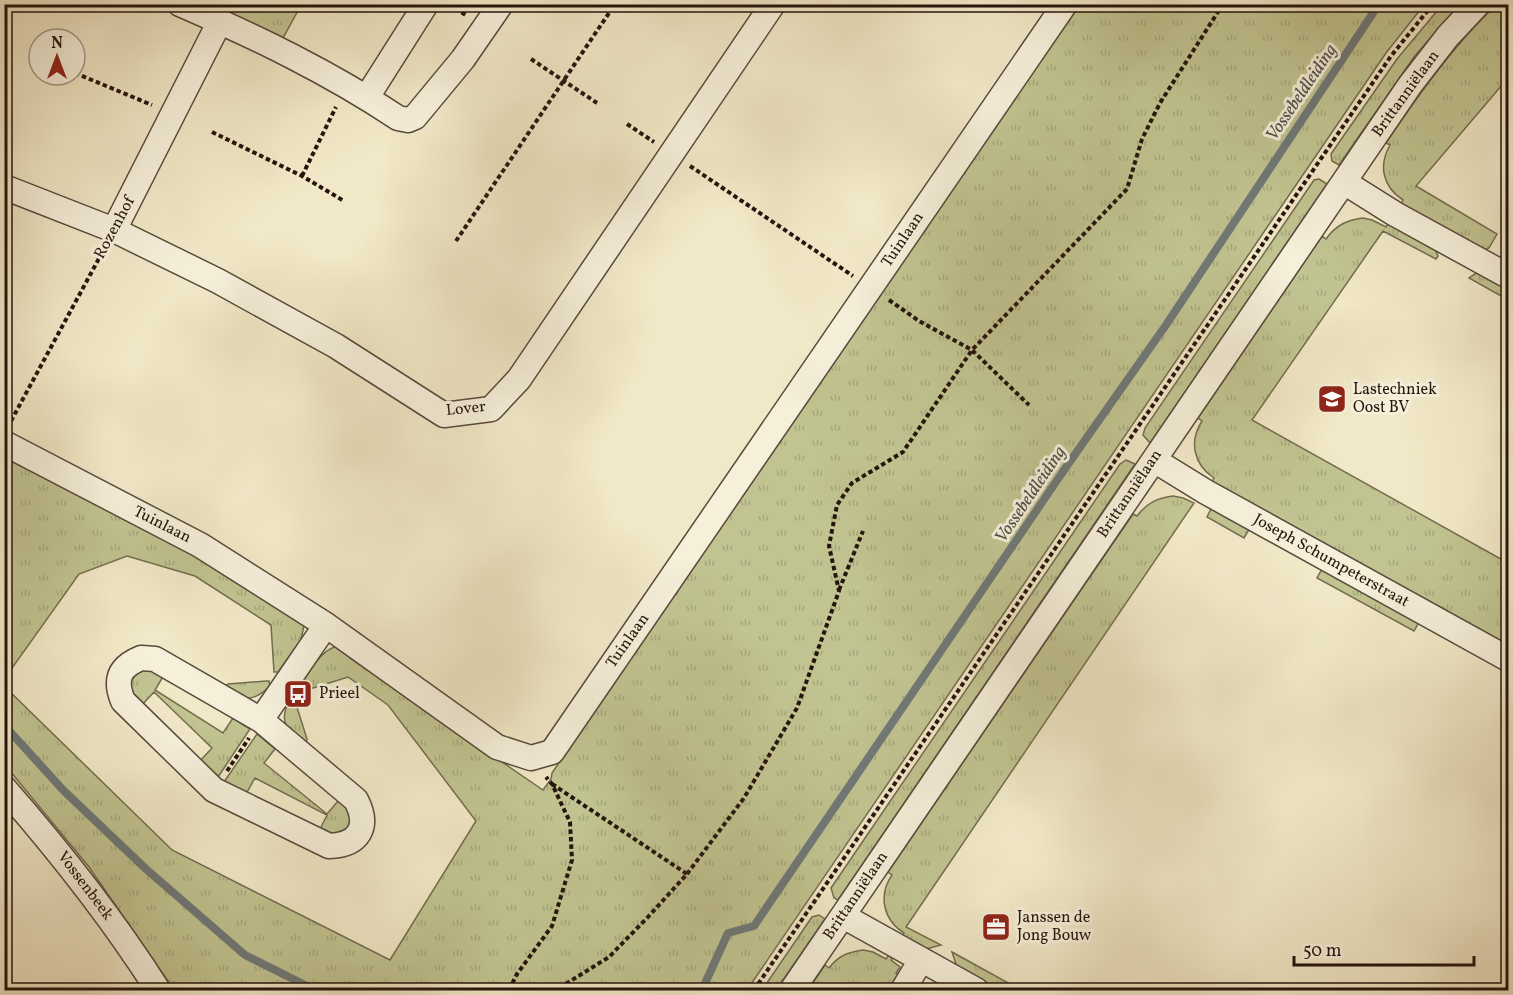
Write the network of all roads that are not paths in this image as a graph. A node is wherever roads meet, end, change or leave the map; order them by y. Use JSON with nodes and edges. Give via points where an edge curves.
{"nodes":[{"id":1,"x":180,"y":4,"type":"edge"},
{"id":2,"x":426,"y":4,"type":"edge"},
{"id":3,"x":501,"y":4,"type":"edge"},
{"id":4,"x":773,"y":4,"type":"edge"},
{"id":5,"x":1065,"y":4,"type":"edge"},
{"id":6,"x":1478,"y":4,"type":"edge"},
{"id":7,"x":220,"y":21,"type":"junction"},
{"id":8,"x":357,"y":91,"type":"junction"},
{"id":9,"x":1344,"y":182,"type":"junction"},
{"id":10,"x":4,"y":187,"type":"edge"},
{"id":11,"x":114,"y":230,"type":"junction"},
{"id":12,"x":1509,"y":276,"type":"edge"},
{"id":13,"x":7,"y":432,"type":"edge"},
{"id":14,"x":1154,"y":460,"type":"junction"},
{"id":15,"x":326,"y":625,"type":"junction"},
{"id":16,"x":1509,"y":659,"type":"edge"},
{"id":17,"x":261,"y":720,"type":"junction"},
{"id":18,"x":4,"y":788,"type":"edge"},
{"id":19,"x":843,"y":916,"type":"junction"},
{"id":20,"x":921,"y":960,"type":"junction"},
{"id":21,"x":158,"y":990,"type":"edge"},
{"id":22,"x":792,"y":990,"type":"edge"},
{"id":23,"x":903,"y":990,"type":"edge"},
{"id":24,"x":976,"y":990,"type":"edge"}],
"edges":[{"from":1,"to":7,"type":"street"},
{"from":2,"to":8,"type":"street"},
{"from":3,"to":8,"type":"street","via":[[463,59],[415,117],[398,118]]},
{"from":4,"to":11,"type":"street","name":"Lover","via":[[519,379],[491,409],[444,415],[336,346]]},
{"from":5,"to":15,"type":"street","name":"Tuinlaan","via":[[552,752],[531,758],[497,747]]},
{"from":6,"to":9,"type":"street","name":"Brittanniëlaan","via":[[1427,61]]},
{"from":7,"to":8,"type":"street"},
{"from":7,"to":11,"type":"street","name":"Rozenhof"},
{"from":9,"to":12,"type":"street"},
{"from":9,"to":14,"type":"street","name":"Brittanniëlaan"},
{"from":10,"to":11,"type":"street","name":"Lover"},
{"from":13,"to":15,"type":"street","name":"Tuinlaan","via":[[200,545]]},
{"from":14,"to":16,"type":"street","name":"Joseph Schumpeterstraat"},
{"from":14,"to":19,"type":"street","name":"Brittanniëlaan"},
{"from":15,"to":17,"type":"street"},
{"from":17,"to":17,"type":"street","via":[[356,800],[363,819],[355,838],[343,845],[329,846],[214,790],[123,701],[118,689],[120,675],[128,663],[141,658],[155,659]]},
{"from":18,"to":21,"type":"street","name":"Vossenbeek","via":[[64,857]]},
{"from":19,"to":20,"type":"street"},
{"from":19,"to":22,"type":"street","name":"Brittanniëlaan"},
{"from":20,"to":23,"type":"street"},
{"from":20,"to":24,"type":"street"}]}
